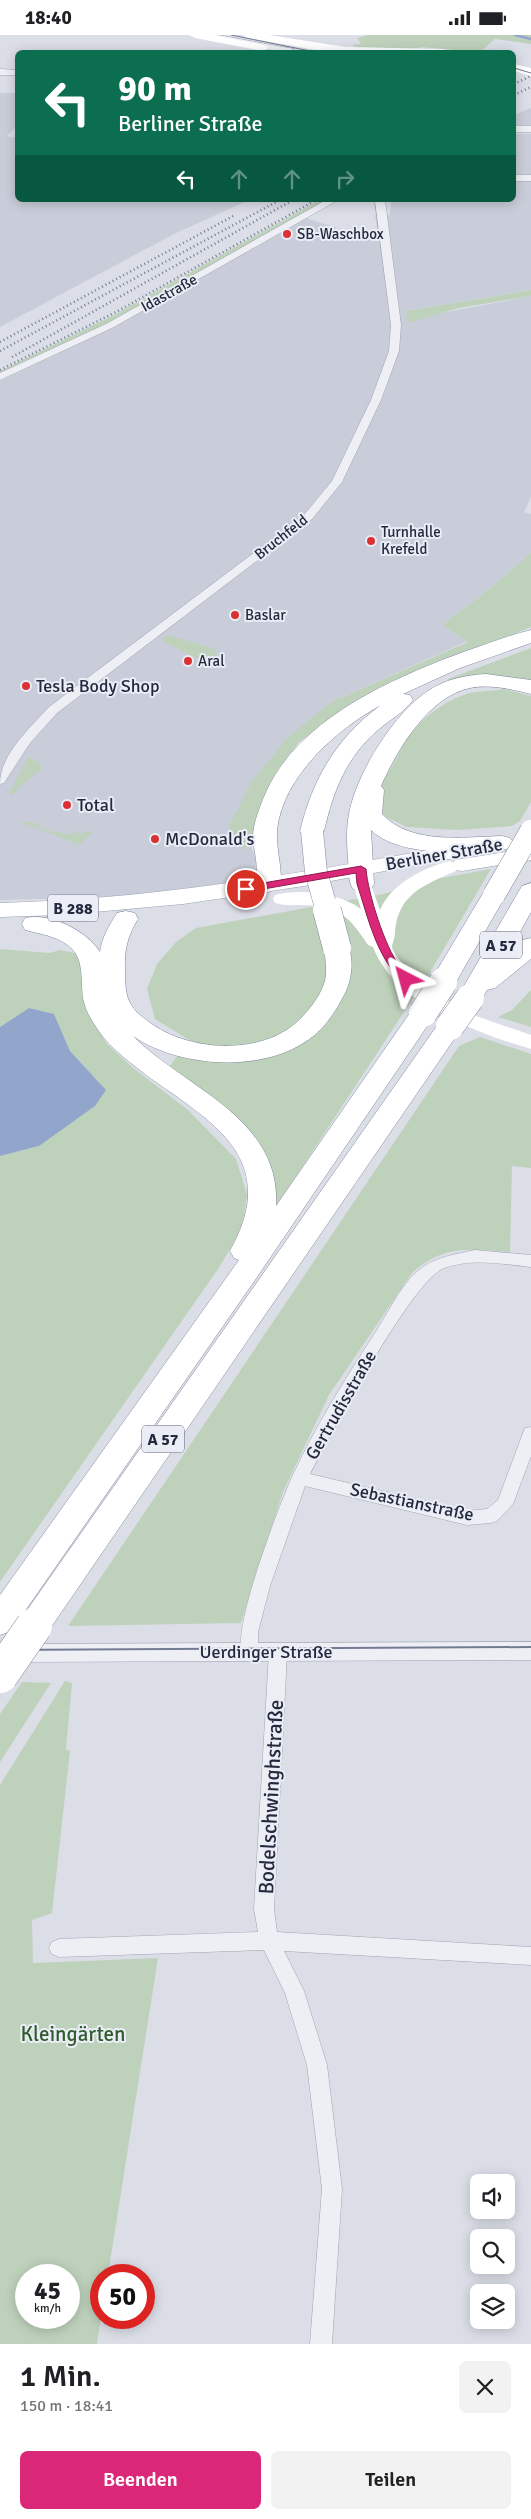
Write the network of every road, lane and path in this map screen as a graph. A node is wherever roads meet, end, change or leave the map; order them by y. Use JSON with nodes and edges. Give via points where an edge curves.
{"nodes":[{"id":1,"x":195,"y":35,"type":"edge"},
{"id":2,"x":248,"y":35,"type":"edge"},
{"id":3,"x":210,"y":37,"type":"edge"},
{"id":4,"x":248,"y":50,"type":"edge"},
{"id":5,"x":289,"y":50,"type":"edge"},
{"id":6,"x":362,"y":50,"type":"edge"},
{"id":7,"x":516,"y":68,"type":"edge"},
{"id":8,"x":531,"y":72,"type":"edge"},
{"id":9,"x":0,"y":73,"type":"edge"},
{"id":10,"x":15,"y":73,"type":"edge"},
{"id":11,"x":516,"y":129,"type":"edge"},
{"id":12,"x":531,"y":129,"type":"edge"},
{"id":13,"x":516,"y":178,"type":"edge"},
{"id":14,"x":531,"y":178,"type":"edge"},
{"id":15,"x":329,"y":202,"type":"edge"},
{"id":16,"x":380,"y":202,"type":"edge"},
{"id":17,"x":0,"y":377,"type":"edge"},
{"id":18,"x":531,"y":637,"type":"edge"},
{"id":19,"x":531,"y":687,"type":"edge"},
{"id":20,"x":375,"y":771,"type":"junction"},
{"id":21,"x":0,"y":780,"type":"edge"},
{"id":22,"x":531,"y":831,"type":"edge"},
{"id":23,"x":531,"y":839,"type":"edge"},
{"id":24,"x":502,"y":843,"type":"junction"},
{"id":25,"x":531,"y":854,"type":"edge"},
{"id":26,"x":449,"y":867,"type":"junction"},
{"id":27,"x":362,"y":876,"type":"junction"},
{"id":28,"x":273,"y":892,"type":"junction"},
{"id":29,"x":528,"y":895,"type":"edge"},
{"id":30,"x":0,"y":910,"type":"edge"},
{"id":31,"x":126,"y":919,"type":"junction"},
{"id":32,"x":0,"y":924,"type":"edge"},
{"id":33,"x":34,"y":924,"type":"junction"},
{"id":34,"x":531,"y":946,"type":"edge"},
{"id":35,"x":384,"y":950,"type":"junction"},
{"id":36,"x":472,"y":995,"type":"junction"},
{"id":37,"x":531,"y":1042,"type":"edge"},
{"id":38,"x":531,"y":1261,"type":"edge"},
{"id":39,"x":230,"y":1295,"type":"junction"},
{"id":40,"x":531,"y":1433,"type":"edge"},
{"id":41,"x":300,"y":1478,"type":"junction"},
{"id":42,"x":0,"y":1621,"type":"edge"},
{"id":43,"x":531,"y":1651,"type":"edge"},
{"id":44,"x":249,"y":1652,"type":"junction"},
{"id":45,"x":0,"y":1653,"type":"edge"},
{"id":46,"x":278,"y":1653,"type":"junction"},
{"id":47,"x":0,"y":1675,"type":"edge"},
{"id":48,"x":269,"y":1941,"type":"junction"},
{"id":49,"x":59,"y":1947,"type":"dead end"},
{"id":50,"x":531,"y":1956,"type":"edge"},
{"id":51,"x":321,"y":2344,"type":"edge"}],
"edges":[{"from":1,"to":3,"type":"main road"},
{"from":2,"to":5,"type":"main road"},
{"from":3,"to":4,"type":"street"},
{"from":3,"to":5,"type":"main road"},
{"from":5,"to":6,"type":"main road","via":[[341,37],[348,45]]},
{"from":7,"to":8,"type":"main road"},
{"from":9,"to":10,"type":"street"},
{"from":11,"to":12,"type":"street"},
{"from":13,"to":14,"type":"street"},
{"from":15,"to":17,"type":"street","name":"Idastraße","via":[[111,325]]},
{"from":16,"to":21,"type":"street","name":"Bruchfeld","via":[[396,325],[395,344],[380,390],[338,482],[308,517],[53,710],[25,741]]},
{"from":18,"to":28,"type":"highway","via":[[399,687],[365,704],[319,738],[298,760],[271,808],[264,849]]},
{"from":18,"to":31,"type":"highway","bridge":true,"via":[[421,687],[379,716],[356,738],[333,768],[318,801],[312,831],[316,872],[337,948],[339,972],[333,993],[310,1026],[285,1041],[256,1051],[221,1054],[187,1051],[160,1041],[136,1026],[118,1004],[112,982],[112,947],[116,932]]},
{"from":19,"to":20,"type":"highway","via":[[483,680],[460,683],[437,693],[414,713]]},
{"from":20,"to":24,"type":"highway","via":[[370,815],[386,831],[430,843]]},
{"from":20,"to":27,"type":"highway","via":[[364,795],[360,815],[358,838]]},
{"from":22,"to":39,"type":"highway","number":"A 57","bridge":true,"via":[[423,1013]]},
{"from":23,"to":24,"type":"main road","name":"Berliner Straße","number":"B 288"},
{"from":24,"to":27,"type":"main road","name":"Berliner Straße","number":"B 288"},
{"from":25,"to":26,"type":"main road","name":"Berliner Straße","number":"B 288"},
{"from":26,"to":27,"type":"main road","name":"Berliner Straße","number":"B 288"},
{"from":26,"to":35,"type":"main road","via":[[418,881],[395,901],[388,914]]},
{"from":27,"to":28,"type":"main road","name":"Berliner Straße","number":"B 288"},
{"from":27,"to":35,"type":"main road"},
{"from":28,"to":30,"type":"main road","name":"Berliner Straße","number":"B 288","via":[[147,903]]},
{"from":28,"to":31,"type":"main road","name":"Berliner Straße","number":"B 288"},
{"from":28,"to":35,"type":"main road","via":[[341,906],[356,915]]},
{"from":29,"to":36,"type":"highway","number":"A 57"},
{"from":31,"to":33,"type":"main road","name":"Berliner Straße","number":"B 288"},
{"from":32,"to":33,"type":"main road","name":"Berliner Straße","number":"B 288"},
{"from":33,"to":39,"type":"highway","via":[[75,938],[84,947],[92,962],[99,1010],[114,1032],[139,1056],[226,1121],[246,1142],[256,1161],[263,1187],[262,1209],[255,1235],[229,1273]]},
{"from":34,"to":36,"type":"highway"},
{"from":35,"to":37,"type":"main road","via":[[397,970],[436,1003],[484,1027]]},
{"from":36,"to":47,"type":"highway","number":"A 57","bridge":true},
{"from":38,"to":41,"type":"street","name":"Gertrudisstraße","via":[[475,1256],[438,1265],[414,1285],[336,1406]]},
{"from":39,"to":42,"type":"highway","number":"A 57"},
{"from":40,"to":41,"type":"street","name":"Sebastianstraße","via":[[505,1504],[492,1515],[478,1518]]},
{"from":41,"to":44,"type":"street","name":"Gertrudisstraße","via":[[261,1586],[249,1632]]},
{"from":43,"to":46,"type":"street","name":"Uerdinger Straße"},
{"from":44,"to":45,"type":"street","name":"Uerdinger Straße"},
{"from":44,"to":46,"type":"street","name":"Uerdinger Straße"},
{"from":46,"to":48,"type":"street","name":"Bodelschwinghstraße","via":[[264,1909]]},
{"from":48,"to":49,"type":"street"},
{"from":48,"to":50,"type":"street"},
{"from":48,"to":51,"type":"street","name":"Bodelschwinghstraße","via":[[294,1991],[317,2065],[332,2189]]}]}
